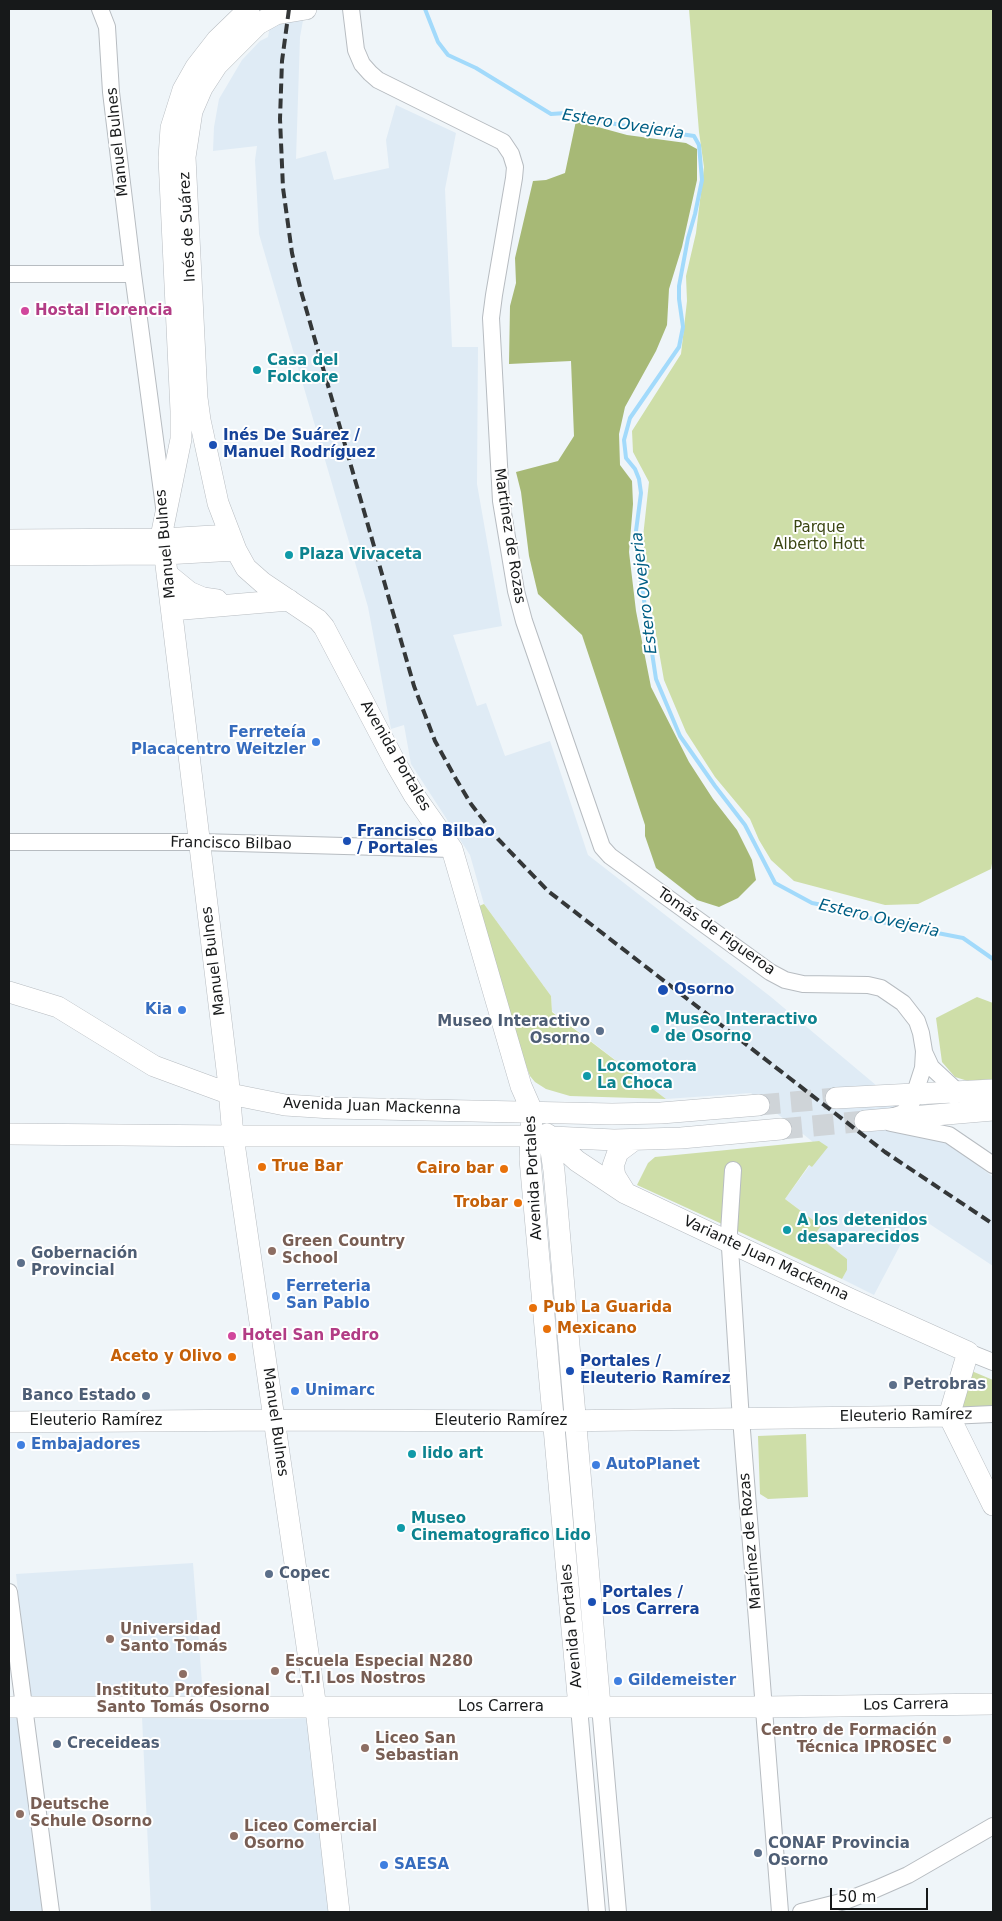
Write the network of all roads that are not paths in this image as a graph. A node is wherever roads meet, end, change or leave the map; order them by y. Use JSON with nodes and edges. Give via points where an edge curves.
{"nodes":[{"id":1,"x":100,"y":9,"type":"edge"},
{"id":2,"x":249,"y":9,"type":"edge"},
{"id":3,"x":306,"y":9,"type":"edge"},
{"id":4,"x":352,"y":9,"type":"edge"},
{"id":5,"x":180,"y":231,"type":"junction"},
{"id":6,"x":9,"y":274,"type":"edge"},
{"id":7,"x":133,"y":274,"type":"junction"},
{"id":8,"x":218,"y":503,"type":"joint"},
{"id":9,"x":165,"y":515,"type":"junction"},
{"id":10,"x":9,"y":540,"type":"edge"},
{"id":11,"x":233,"y":543,"type":"junction"},
{"id":12,"x":9,"y":555,"type":"edge"},
{"id":13,"x":165,"y":556,"type":"junction"},
{"id":14,"x":252,"y":575,"type":"junction"},
{"id":15,"x":289,"y":600,"type":"junction"},
{"id":16,"x":172,"y":610,"type":"junction"},
{"id":17,"x":9,"y":842,"type":"edge"},
{"id":18,"x":200,"y":842,"type":"junction"},
{"id":19,"x":602,"y":848,"type":"joint"},
{"id":20,"x":452,"y":849,"type":"junction"},
{"id":21,"x":9,"y":992,"type":"edge"},
{"id":22,"x":924,"y":1051,"type":"junction"},
{"id":23,"x":993,"y":1090,"type":"edge"},
{"id":24,"x":958,"y":1092,"type":"junction"},
{"id":25,"x":230,"y":1094,"type":"junction"},
{"id":26,"x":916,"y":1094,"type":"junction"},
{"id":27,"x":888,"y":1096,"type":"junction"},
{"id":28,"x":836,"y":1098,"type":"tunnel mouth"},
{"id":29,"x":759,"y":1105,"type":"tunnel mouth"},
{"id":30,"x":993,"y":1110,"type":"edge"},
{"id":31,"x":532,"y":1111,"type":"junction"},
{"id":32,"x":946,"y":1114,"type":"junction"},
{"id":33,"x":869,"y":1121,"type":"junction"},
{"id":34,"x":781,"y":1129,"type":"tunnel mouth"},
{"id":35,"x":9,"y":1134,"type":"edge"},
{"id":36,"x":233,"y":1136,"type":"junction"},
{"id":37,"x":541,"y":1137,"type":"junction"},
{"id":38,"x":634,"y":1140,"type":"junction"},
{"id":39,"x":958,"y":1140,"type":"junction"},
{"id":40,"x":993,"y":1165,"type":"edge"},
{"id":41,"x":733,"y":1170,"type":"dead end"},
{"id":42,"x":625,"y":1193,"type":"junction"},
{"id":43,"x":731,"y":1243,"type":"junction"},
{"id":44,"x":562,"y":1260,"type":"junction"},
{"id":45,"x":540,"y":1262,"type":"junction"},
{"id":46,"x":566,"y":1308,"type":"junction"},
{"id":47,"x":544,"y":1310,"type":"junction"},
{"id":48,"x":569,"y":1344,"type":"junction"},
{"id":49,"x":547,"y":1345,"type":"junction"},
{"id":50,"x":968,"y":1352,"type":"junction"},
{"id":51,"x":993,"y":1362,"type":"edge"},
{"id":52,"x":993,"y":1414,"type":"edge"},
{"id":53,"x":949,"y":1416,"type":"junction"},
{"id":54,"x":741,"y":1419,"type":"junction"},
{"id":55,"x":274,"y":1420,"type":"junction"},
{"id":56,"x":554,"y":1421,"type":"junction"},
{"id":57,"x":575,"y":1421,"type":"junction"},
{"id":58,"x":9,"y":1422,"type":"edge"},
{"id":59,"x":993,"y":1504,"type":"edge"},
{"id":60,"x":9,"y":1592,"type":"edge"},
{"id":61,"x":591,"y":1605,"type":"junction"},
{"id":62,"x":570,"y":1607,"type":"junction"},
{"id":63,"x":993,"y":1704,"type":"edge"},
{"id":64,"x":600,"y":1706,"type":"junction"},
{"id":65,"x":16,"y":1707,"type":"edge"},
{"id":66,"x":579,"y":1707,"type":"junction"},
{"id":67,"x":764,"y":1707,"type":"junction"},
{"id":68,"x":316,"y":1708,"type":"junction"},
{"id":69,"x":611,"y":1823,"type":"junction"},
{"id":70,"x":589,"y":1824,"type":"junction"},
{"id":71,"x":993,"y":1826,"type":"edge"},
{"id":72,"x":51,"y":1912,"type":"edge"},
{"id":73,"x":339,"y":1912,"type":"edge"},
{"id":74,"x":597,"y":1912,"type":"edge"},
{"id":75,"x":618,"y":1912,"type":"edge"},
{"id":76,"x":780,"y":1912,"type":"edge"},
{"id":77,"x":800,"y":1912,"type":"edge"}],
"edges":[{"from":1,"to":7,"type":"street","name":"Manuel Bulnes","via":[[107,27],[111,92]]},
{"from":2,"to":5,"type":"main road","name":"Inés de Suárez","via":[[205,54],[178,102],[169,144]]},
{"from":3,"to":5,"type":"main road","name":"Inés de Suárez","via":[[276,14],[258,24],[222,59],[202,88],[192,111],[186,141]]},
{"from":4,"to":19,"type":"street","name":"Martínez de Rozas","via":[[356,50],[370,73],[378,80],[503,142],[512,154],[514,178],[492,318],[501,501],[524,621]]},
{"from":5,"to":8,"type":"main road","name":"Inés de Suárez","via":[[200,420]]},
{"from":5,"to":9,"type":"main road","name":"Inés de Suárez","via":[[181,439]]},
{"from":6,"to":7,"type":"street"},
{"from":7,"to":9,"type":"street","name":"Manuel Bulnes"},
{"from":8,"to":11,"type":"main road","name":"Avenida Portales"},
{"from":9,"to":13,"type":"main road","name":"Manuel Bulnes"},
{"from":10,"to":13,"type":"main road"},
{"from":11,"to":13,"type":"main road"},
{"from":11,"to":14,"type":"main road","name":"Avenida Portales"},
{"from":12,"to":13,"type":"main road"},
{"from":13,"to":14,"type":"main road","via":[[196,595],[219,600],[249,594],[254,586]]},
{"from":13,"to":16,"type":"main road","name":"Manuel Bulnes"},
{"from":14,"to":15,"type":"main road","name":"Avenida Portales"},
{"from":15,"to":16,"type":"main road"},
{"from":15,"to":20,"type":"main road","name":"Avenida Portales","via":[[327,630],[396,764]]},
{"from":16,"to":18,"type":"main road","name":"Manuel Bulnes"},
{"from":17,"to":18,"type":"street","name":"Francisco Bilbao"},
{"from":18,"to":20,"type":"street","name":"Francisco Bilbao"},
{"from":18,"to":25,"type":"main road","name":"Manuel Bulnes"},
{"from":19,"to":22,"type":"street","name":"Tomás de Figueroa","via":[[785,980],[803,984],[868,984],[893,994],[917,1021]]},
{"from":20,"to":31,"type":"main road","name":"Avenida Portales","via":[[521,1086]]},
{"from":21,"to":25,"type":"main road","name":"Avenida Juan Mackenna","via":[[58,1007],[154,1066]]},
{"from":22,"to":24,"type":"street","name":"Tomás de Figueroa","via":[[931,1067]]},
{"from":22,"to":26,"type":"street","name":"Tomás de Figueroa"},
{"from":22,"to":27,"type":"street","via":[[907,1083]]},
{"from":23,"to":24,"type":"main road"},
{"from":24,"to":26,"type":"main road"},
{"from":24,"to":32,"type":"street","via":[[951,1099]]},
{"from":25,"to":31,"type":"main road","name":"Avenida Juan Mackenna","via":[[308,1107]]},
{"from":25,"to":36,"type":"main road","name":"Manuel Bulnes"},
{"from":26,"to":27,"type":"main road"},
{"from":26,"to":33,"type":"street","name":"Tomás de Figueroa","via":[[903,1113]]},
{"from":27,"to":28,"type":"main road"},
{"from":29,"to":31,"type":"main road","name":"Avenida Juan Mackenna","via":[[661,1114]]},
{"from":30,"to":32,"type":"main road"},
{"from":31,"to":37,"type":"main road","name":"Avenida Portales"},
{"from":32,"to":33,"type":"main road"},
{"from":32,"to":39,"type":"street"},
{"from":33,"to":39,"type":"street"},
{"from":34,"to":38,"type":"main road","name":"Avenida Juan Mackenna"},
{"from":35,"to":36,"type":"main road","name":"Avenida Juan Mackenna"},
{"from":36,"to":37,"type":"main road","name":"Avenida Juan Mackenna"},
{"from":36,"to":55,"type":"main road","name":"Manuel Bulnes"},
{"from":37,"to":38,"type":"main road","name":"Avenida Juan Mackenna"},
{"from":37,"to":42,"type":"main road","name":"Variante Juan Mackenna"},
{"from":37,"to":44,"type":"main road","name":"Avenida Portales","via":[[554,1171]]},
{"from":37,"to":45,"type":"main road","name":"Avenida Portales","via":[[530,1159]]},
{"from":38,"to":42,"type":"main road","via":[[618,1152],[613,1166]]},
{"from":39,"to":40,"type":"street"},
{"from":41,"to":43,"type":"street","name":"Martínez de Rozas","via":[[728,1232]]},
{"from":42,"to":43,"type":"main road","name":"Variante Juan Mackenna"},
{"from":43,"to":50,"type":"main road","name":"Variante Juan Mackenna"},
{"from":43,"to":54,"type":"street","name":"Martínez de Rozas"},
{"from":44,"to":45,"type":"main road"},
{"from":44,"to":46,"type":"main road","name":"Avenida Portales"},
{"from":45,"to":47,"type":"main road","name":"Avenida Portales"},
{"from":46,"to":47,"type":"main road"},
{"from":46,"to":48,"type":"main road","name":"Avenida Portales"},
{"from":47,"to":49,"type":"main road","name":"Avenida Portales"},
{"from":48,"to":49,"type":"main road"},
{"from":48,"to":57,"type":"main road","name":"Avenida Portales"},
{"from":49,"to":56,"type":"main road","name":"Avenida Portales"},
{"from":50,"to":51,"type":"street","name":"Variante Juan Mackenna"},
{"from":50,"to":53,"type":"main road"},
{"from":52,"to":53,"type":"street","name":"Eleuterio Ramírez"},
{"from":53,"to":54,"type":"main road","name":"Eleuterio Ramírez"},
{"from":53,"to":59,"type":"main road"},
{"from":54,"to":57,"type":"main road","name":"Eleuterio Ramírez"},
{"from":54,"to":67,"type":"street","name":"Martínez de Rozas"},
{"from":55,"to":56,"type":"main road","name":"Eleuterio Ramírez"},
{"from":55,"to":58,"type":"main road","name":"Eleuterio Ramírez"},
{"from":55,"to":68,"type":"main road","name":"Manuel Bulnes"},
{"from":56,"to":57,"type":"main road","name":"Eleuterio Ramírez"},
{"from":56,"to":62,"type":"main road","name":"Avenida Portales"},
{"from":57,"to":61,"type":"main road","name":"Avenida Portales"},
{"from":60,"to":65,"type":"street"},
{"from":61,"to":62,"type":"main road"},
{"from":61,"to":64,"type":"main road","name":"Avenida Portales"},
{"from":62,"to":66,"type":"main road","name":"Avenida Portales"},
{"from":63,"to":67,"type":"main road","name":"Los Carrera"},
{"from":64,"to":66,"type":"main road","name":"Los Carrera"},
{"from":64,"to":67,"type":"main road","name":"Los Carrera"},
{"from":64,"to":69,"type":"street","name":"Avenida Portales"},
{"from":65,"to":68,"type":"main road","name":"Los Carrera"},
{"from":65,"to":72,"type":"street"},
{"from":66,"to":68,"type":"main road","name":"Los Carrera"},
{"from":66,"to":70,"type":"street","name":"Avenida Portales"},
{"from":67,"to":76,"type":"street","name":"Martínez de Rozas"},
{"from":68,"to":73,"type":"main road","name":"Manuel Bulnes"},
{"from":69,"to":70,"type":"street"},
{"from":69,"to":75,"type":"street","name":"Avenida Portales"},
{"from":70,"to":74,"type":"street","name":"Avenida Portales"},
{"from":71,"to":77,"type":"street","via":[[884,1886],[845,1901]]}]}
